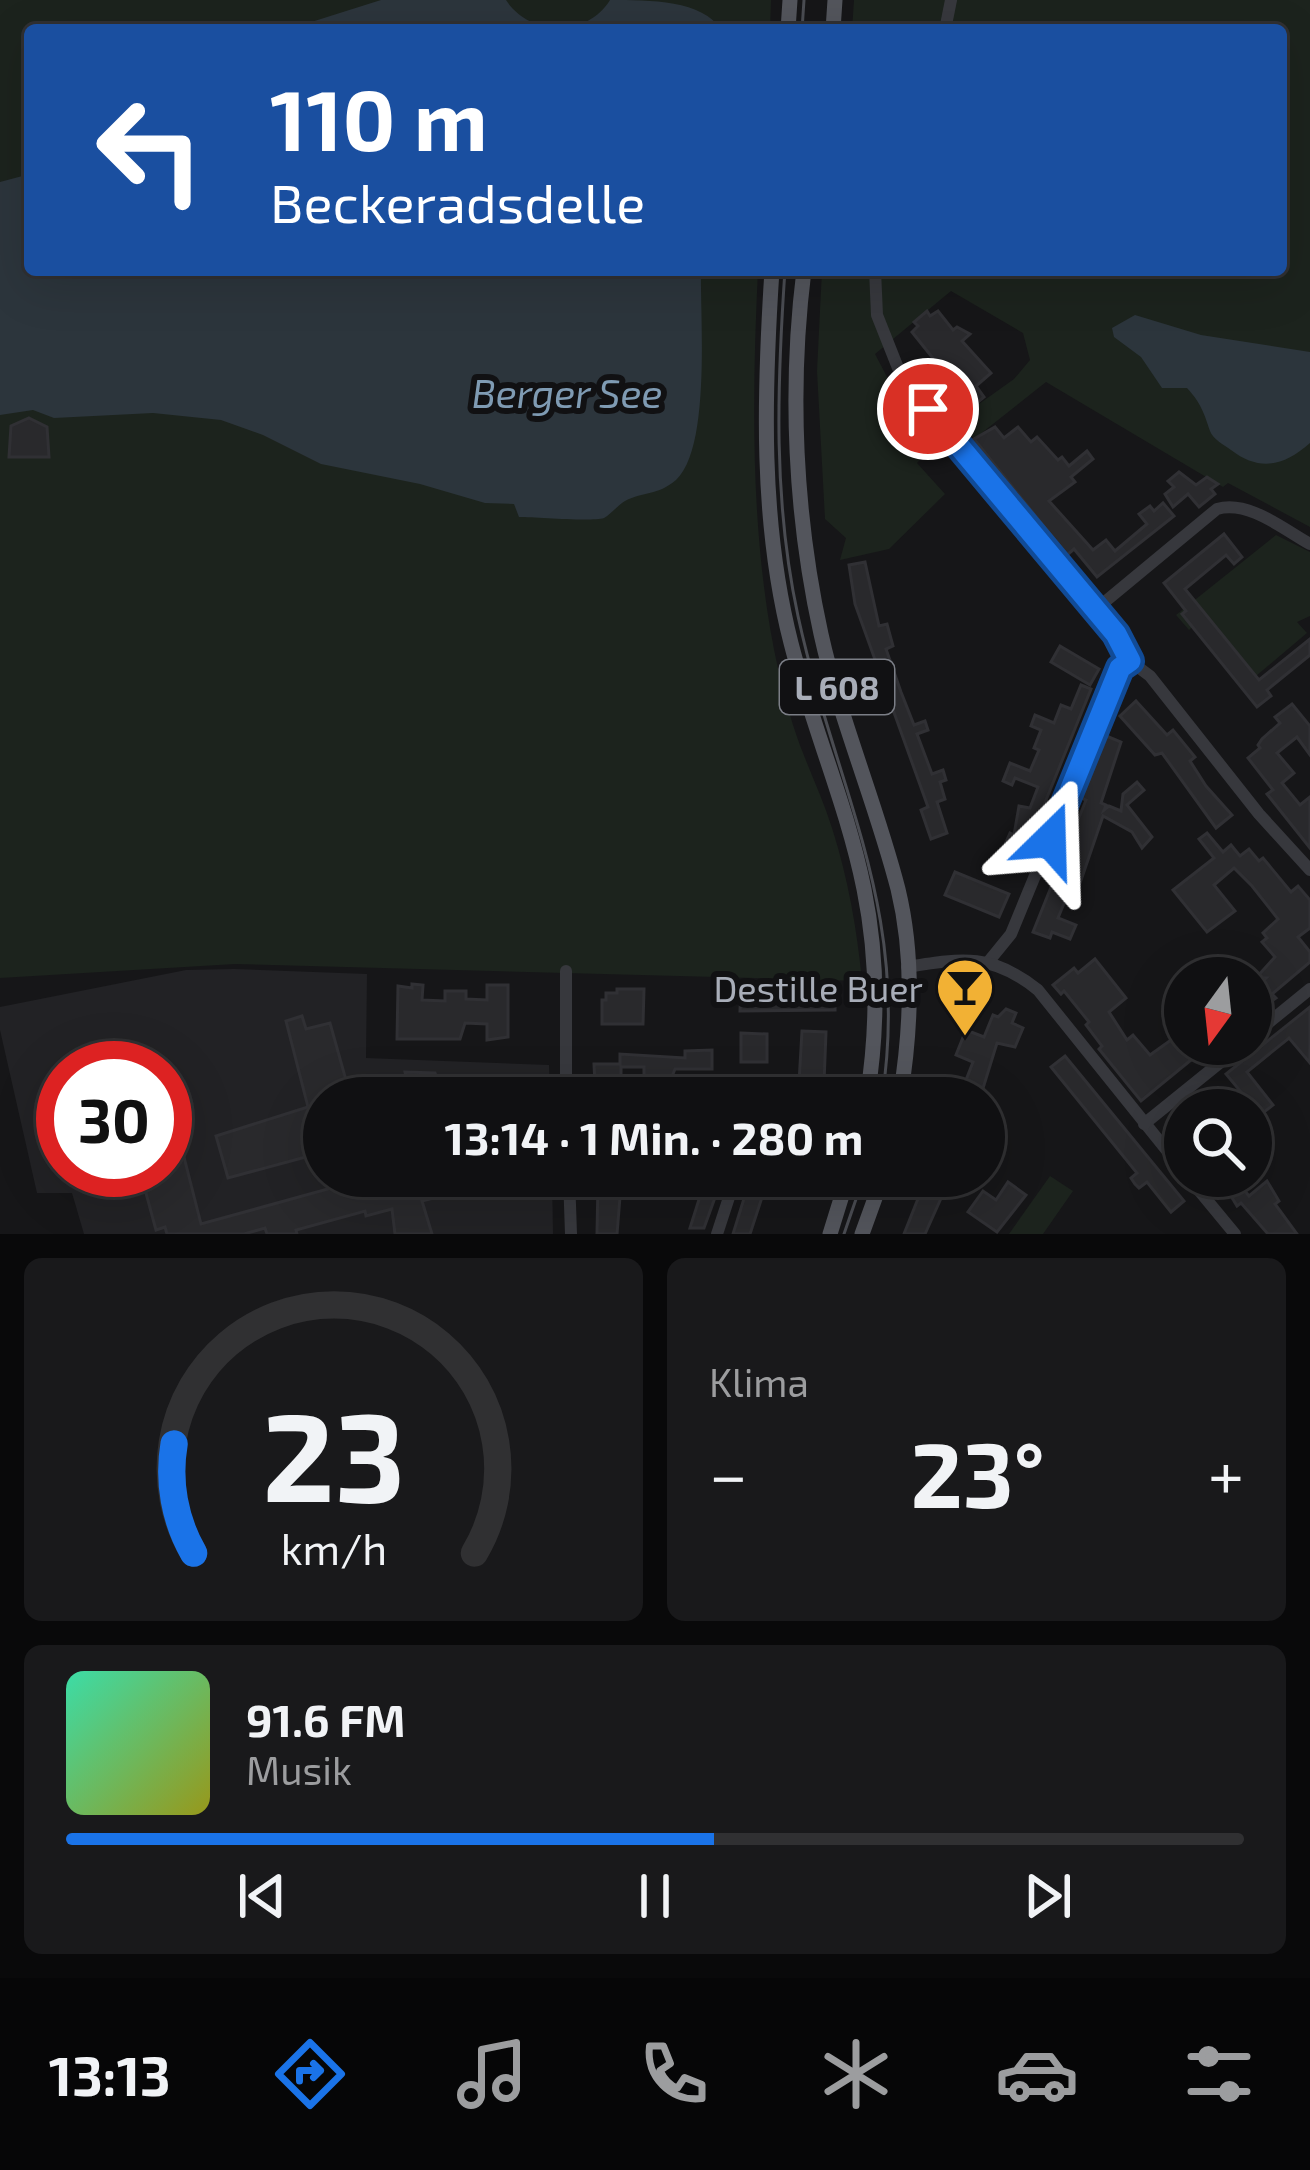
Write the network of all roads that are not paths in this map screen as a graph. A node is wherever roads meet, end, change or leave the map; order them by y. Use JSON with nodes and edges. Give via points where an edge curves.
{"nodes":[{"id":1,"x":772,"y":276,"type":"edge"},
{"id":2,"x":804,"y":276,"type":"edge"},
{"id":3,"x":875,"y":276,"type":"edge"},
{"id":4,"x":1310,"y":544,"type":"edge"},
{"id":5,"x":1095,"y":610,"type":"junction"},
{"id":6,"x":1130,"y":661,"type":"junction"},
{"id":7,"x":1310,"y":870,"type":"edge"},
{"id":8,"x":989,"y":961,"type":"junction"},
{"id":9,"x":907,"y":968,"type":"junction"},
{"id":10,"x":566,"y":971,"type":"dead end"},
{"id":11,"x":1310,"y":989,"type":"edge"},
{"id":12,"x":1272,"y":1020,"type":"edge"},
{"id":13,"x":1217,"y":1065,"type":"edge"},
{"id":14,"x":566,"y":1077,"type":"edge"},
{"id":15,"x":871,"y":1077,"type":"edge"},
{"id":16,"x":903,"y":1077,"type":"edge"},
{"id":17,"x":1144,"y":1124,"type":"junction"},
{"id":18,"x":1164,"y":1148,"type":"edge"},
{"id":19,"x":570,"y":1197,"type":"edge"},
{"id":20,"x":729,"y":1197,"type":"edge"},
{"id":21,"x":841,"y":1197,"type":"edge"},
{"id":22,"x":875,"y":1197,"type":"edge"},
{"id":23,"x":1204,"y":1197,"type":"edge"},
{"id":24,"x":571,"y":1234,"type":"edge"},
{"id":25,"x":717,"y":1234,"type":"edge"},
{"id":26,"x":826,"y":1234,"type":"edge"},
{"id":27,"x":862,"y":1234,"type":"edge"},
{"id":28,"x":1234,"y":1234,"type":"edge"}],
"edges":[{"from":1,"to":15,"type":"main road","number":"L 608","via":[[772,530],[790,642],[864,888],[875,968]]},
{"from":2,"to":9,"type":"main road","number":"L 608","via":[[796,431],[802,525],[822,637],[899,893]]},
{"from":3,"to":5,"type":"street","via":[[877,315],[900,373]]},
{"from":4,"to":5,"type":"street","via":[[1246,509],[1216,508]]},
{"from":5,"to":6,"type":"street"},
{"from":6,"to":7,"type":"street"},
{"from":6,"to":8,"type":"street","via":[[1120,668],[1011,934]]},
{"from":8,"to":9,"type":"street"},
{"from":8,"to":17,"type":"street","via":[[1038,990]]},
{"from":9,"to":16,"type":"main road","number":"L 608"},
{"from":10,"to":14,"type":"street"},
{"from":11,"to":12,"type":"street"},
{"from":13,"to":17,"type":"street"},
{"from":17,"to":18,"type":"street"},
{"from":19,"to":24,"type":"street"},
{"from":20,"to":25,"type":"street"},
{"from":21,"to":26,"type":"main road"},
{"from":22,"to":27,"type":"main road"},
{"from":23,"to":28,"type":"street"}]}
